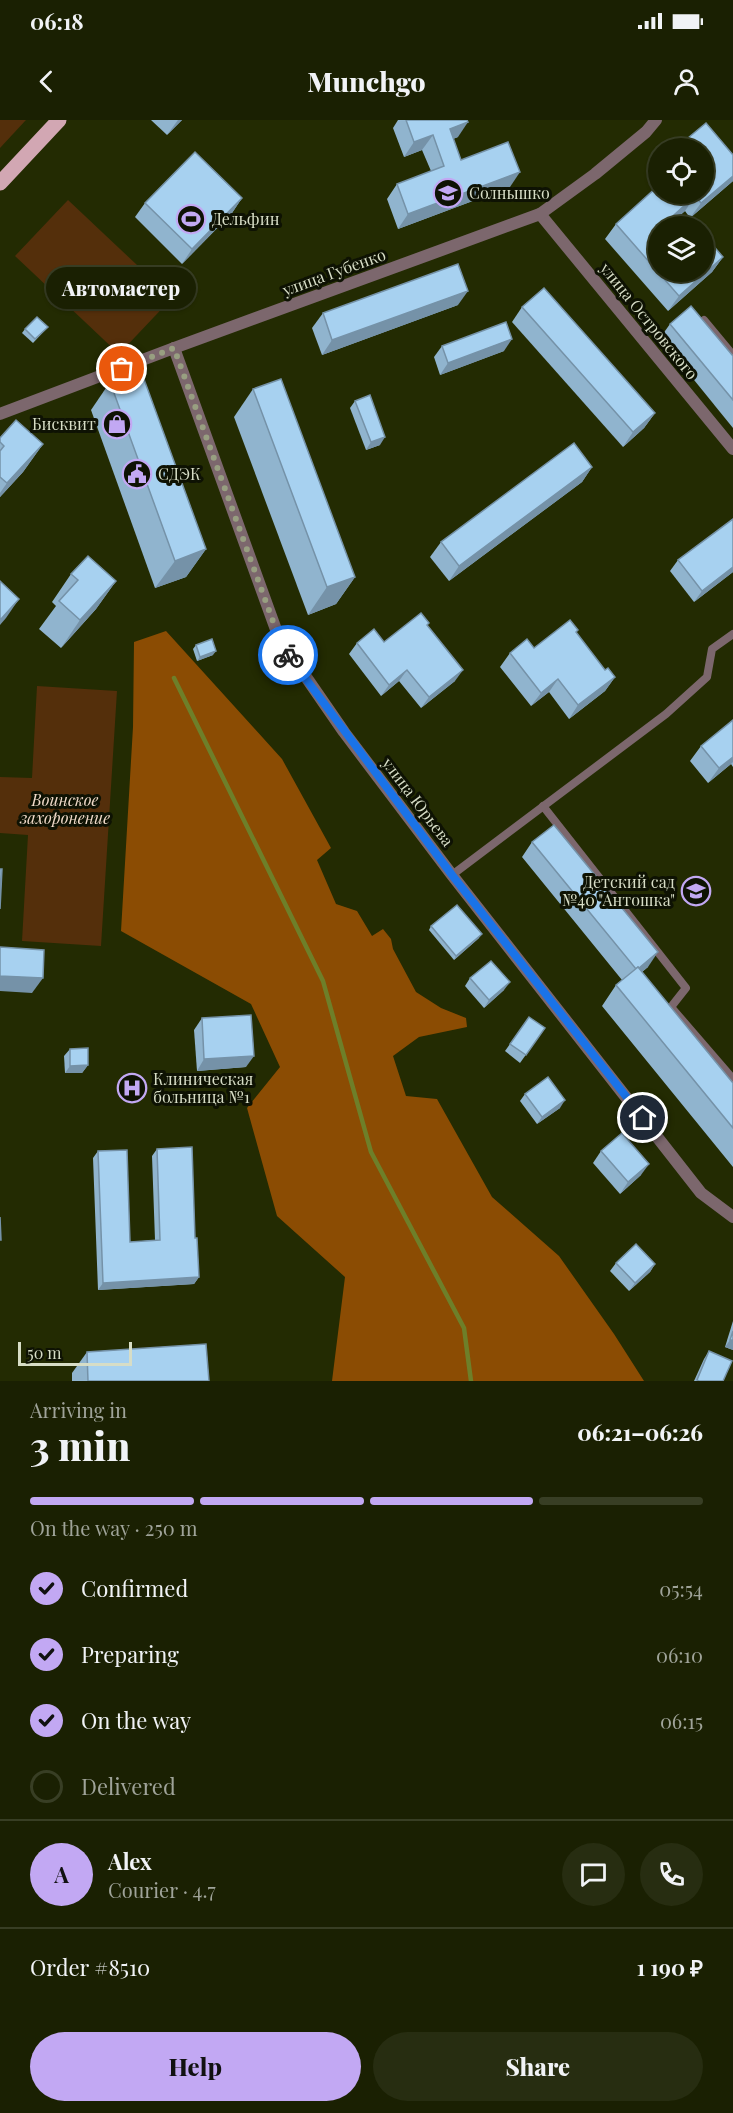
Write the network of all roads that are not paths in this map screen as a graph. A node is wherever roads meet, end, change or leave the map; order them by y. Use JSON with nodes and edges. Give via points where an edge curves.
{"nodes":[{"id":1,"x":59,"y":120,"type":"edge"},
{"id":2,"x":656,"y":120,"type":"edge"},
{"id":3,"x":0,"y":183,"type":"edge"},
{"id":4,"x":540,"y":214,"type":"junction"},
{"id":5,"x":704,"y":320,"type":"edge"},
{"id":6,"x":174,"y":348,"type":"junction"},
{"id":7,"x":733,"y":355,"type":"edge"},
{"id":8,"x":0,"y":414,"type":"edge"},
{"id":9,"x":733,"y":449,"type":"edge"},
{"id":10,"x":733,"y":634,"type":"edge"},
{"id":11,"x":543,"y":807,"type":"junction"},
{"id":12,"x":452,"y":875,"type":"junction"},
{"id":13,"x":733,"y":1079,"type":"edge"},
{"id":14,"x":733,"y":1217,"type":"edge"}],
"edges":[{"from":1,"to":3,"type":"main road"},
{"from":2,"to":4,"type":"street","name":"улица Губенко","via":[[595,174]]},
{"from":4,"to":6,"type":"street","name":"улица Губенко"},
{"from":4,"to":9,"type":"street","name":"улица Островского"},
{"from":5,"to":7,"type":"lane"},
{"from":6,"to":8,"type":"street","name":"улица Губенко"},
{"from":6,"to":12,"type":"street","name":"улица Юрьева","via":[[283,649]]},
{"from":10,"to":11,"type":"lane","via":[[712,649],[707,676],[666,714]]},
{"from":11,"to":12,"type":"lane"},
{"from":11,"to":13,"type":"lane","via":[[686,988],[671,1007]]},
{"from":12,"to":14,"type":"street","name":"улица Юрьева","via":[[701,1193]]}]}
